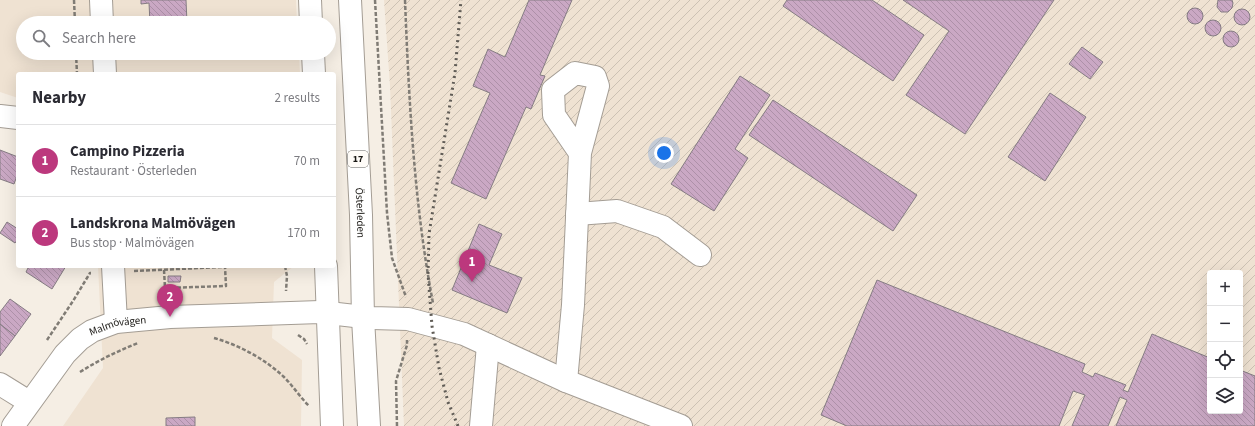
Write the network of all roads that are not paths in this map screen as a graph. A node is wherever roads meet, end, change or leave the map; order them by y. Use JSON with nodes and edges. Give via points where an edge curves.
{"nodes":[{"id":1,"x":101,"y":0,"type":"edge"},
{"id":2,"x":310,"y":0,"type":"edge"},
{"id":3,"x":350,"y":0,"type":"edge"},
{"id":4,"x":102,"y":16,"type":"edge"},
{"id":5,"x":311,"y":16,"type":"edge"},
{"id":6,"x":104,"y":60,"type":"edge"},
{"id":7,"x":313,"y":60,"type":"edge"},
{"id":8,"x":105,"y":72,"type":"edge"},
{"id":9,"x":314,"y":72,"type":"edge"},
{"id":10,"x":0,"y":116,"type":"edge"},
{"id":11,"x":16,"y":118,"type":"edge"},
{"id":12,"x":580,"y":153,"type":"dead end"},
{"id":13,"x":577,"y":214,"type":"junction"},
{"id":14,"x":700,"y":255,"type":"dead end"},
{"id":15,"x":326,"y":268,"type":"edge"},
{"id":16,"x":114,"y":270,"type":"edge"},
{"id":17,"x":328,"y":313,"type":"junction"},
{"id":18,"x":364,"y":318,"type":"junction"},
{"id":19,"x":116,"y":322,"type":"junction"},
{"id":20,"x":488,"y":345,"type":"junction"},
{"id":21,"x":566,"y":381,"type":"junction"},
{"id":22,"x":0,"y":384,"type":"edge"},
{"id":23,"x":28,"y":402,"type":"junction"},
{"id":24,"x":12,"y":426,"type":"edge"},
{"id":25,"x":332,"y":426,"type":"edge"},
{"id":26,"x":369,"y":426,"type":"edge"},
{"id":27,"x":482,"y":426,"type":"edge"},
{"id":28,"x":681,"y":426,"type":"edge"}],
"edges":[{"from":1,"to":4,"type":"main road"},
{"from":2,"to":5,"type":"main road"},
{"from":3,"to":18,"type":"main road","name":"Österleden","number":"17"},
{"from":6,"to":8,"type":"main road"},
{"from":7,"to":9,"type":"main road"},
{"from":10,"to":11,"type":"main road"},
{"from":12,"to":13,"type":"main road"},
{"from":13,"to":14,"type":"main road","via":[[617,211],[663,227]]},
{"from":13,"to":21,"type":"main road"},
{"from":15,"to":17,"type":"main road"},
{"from":16,"to":19,"type":"main road"},
{"from":17,"to":18,"type":"main road","name":"Malmövägen"},
{"from":17,"to":19,"type":"main road","name":"Malmövägen","via":[[170,317]]},
{"from":17,"to":25,"type":"main road"},
{"from":18,"to":20,"type":"main road","name":"Malmövägen","via":[[408,319],[464,334]]},
{"from":18,"to":26,"type":"main road","name":"Österleden","number":"17"},
{"from":19,"to":23,"type":"main road","name":"Malmövägen","via":[[92,331],[80,339],[65,354]]},
{"from":20,"to":21,"type":"main road","name":"Malmövägen"},
{"from":20,"to":27,"type":"main road"},
{"from":21,"to":28,"type":"main road","name":"Malmövägen"},
{"from":22,"to":23,"type":"main road"},
{"from":23,"to":24,"type":"main road","name":"Malmövägen"}]}
